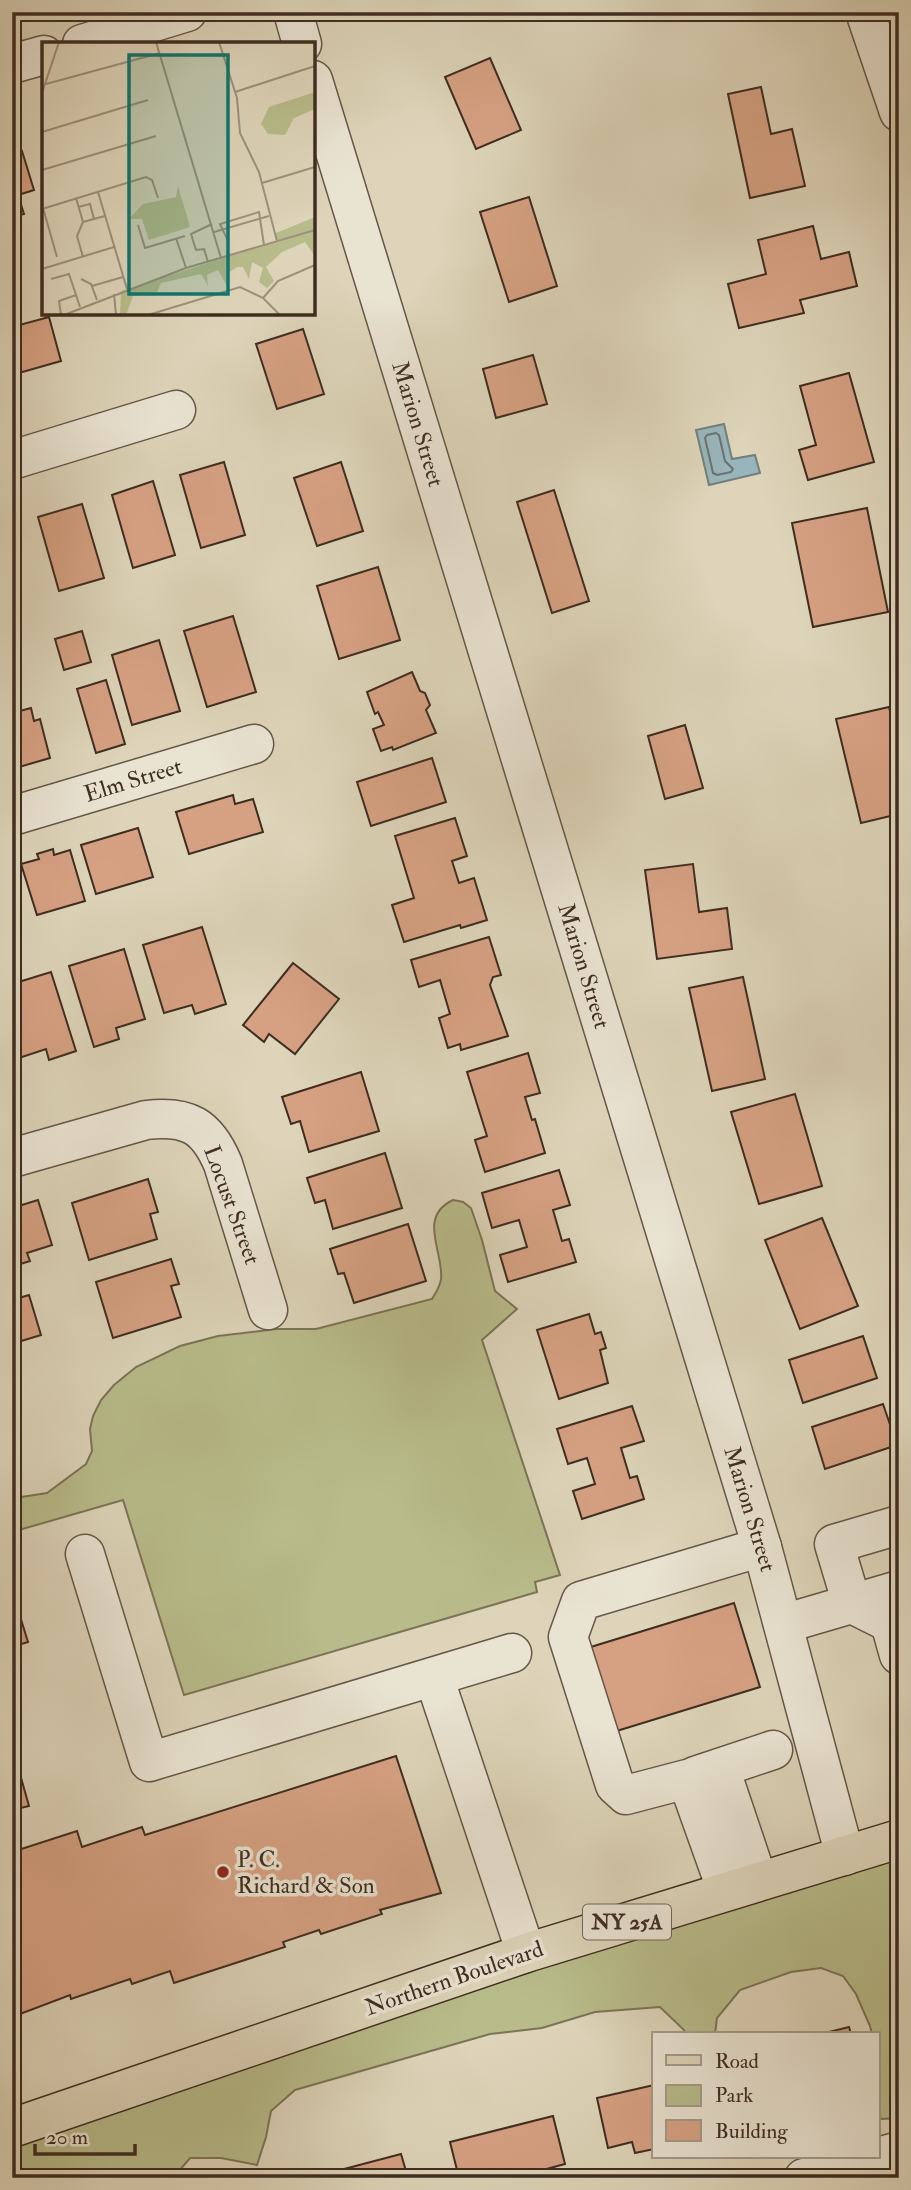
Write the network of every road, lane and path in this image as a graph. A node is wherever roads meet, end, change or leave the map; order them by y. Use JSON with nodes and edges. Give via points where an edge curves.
{"nodes":[{"id":1,"x":187,"y":12,"type":"edge"},
{"id":2,"x":293,"y":12,"type":"edge"},
{"id":3,"x":865,"y":12,"type":"edge"},
{"id":4,"x":89,"y":42,"type":"edge"},
{"id":5,"x":301,"y":42,"type":"edge"},
{"id":6,"x":42,"y":56,"type":"edge"},
{"id":7,"x":12,"y":64,"type":"edge"},
{"id":8,"x":315,"y":87,"type":"edge"},
{"id":9,"x":899,"y":112,"type":"edge"},
{"id":10,"x":176,"y":410,"type":"dead end"},
{"id":11,"x":12,"y":460,"type":"edge"},
{"id":12,"x":254,"y":744,"type":"dead end"},
{"id":13,"x":12,"y":816,"type":"edge"},
{"id":14,"x":12,"y":1158,"type":"edge"},
{"id":15,"x":268,"y":1310,"type":"dead end"},
{"id":16,"x":899,"y":1525,"type":"edge"},
{"id":17,"x":762,"y":1547,"type":"junction"},
{"id":18,"x":85,"y":1553,"type":"dead end"},
{"id":19,"x":899,"y":1590,"type":"edge"},
{"id":20,"x":852,"y":1604,"type":"junction"},
{"id":21,"x":783,"y":1624,"type":"junction"},
{"id":22,"x":512,"y":1653,"type":"dead end"},
{"id":23,"x":899,"y":1655,"type":"edge"},
{"id":24,"x":434,"y":1676,"type":"junction"},
{"id":25,"x":773,"y":1750,"type":"dead end"},
{"id":26,"x":703,"y":1773,"type":"junction"},
{"id":27,"x":899,"y":1839,"type":"edge"},
{"id":28,"x":845,"y":1856,"type":"junction"},
{"id":29,"x":743,"y":1886,"type":"junction"},
{"id":30,"x":526,"y":1953,"type":"junction"},
{"id":31,"x":12,"y":2128,"type":"edge"},
{"id":32,"x":899,"y":2151,"type":"edge"},
{"id":33,"x":880,"y":2156,"type":"edge"},
{"id":34,"x":874,"y":2158,"type":"edge"},
{"id":35,"x":804,"y":2178,"type":"edge"}],
"edges":[{"from":1,"to":4,"type":"street"},
{"from":2,"to":5,"type":"street"},
{"from":3,"to":9,"type":"street"},
{"from":6,"to":7,"type":"street"},
{"from":8,"to":17,"type":"street","name":"Marion Street"},
{"from":10,"to":11,"type":"street"},
{"from":12,"to":13,"type":"street","name":"Elm Street"},
{"from":14,"to":15,"type":"street","name":"Locust Street","via":[[146,1120],[193,1124],[214,1144],[223,1164]]},
{"from":16,"to":20,"type":"street","via":[[834,1544]]},
{"from":17,"to":21,"type":"street","name":"Marion Street"},
{"from":17,"to":26,"type":"street","via":[[581,1601],[568,1637],[615,1785],[626,1795]]},
{"from":18,"to":24,"type":"street","via":[[149,1762]]},
{"from":19,"to":20,"type":"street"},
{"from":20,"to":21,"type":"street"},
{"from":20,"to":23,"type":"street","via":[[890,1623]]},
{"from":21,"to":28,"type":"street","name":"Marion Street"},
{"from":22,"to":24,"type":"street"},
{"from":24,"to":30,"type":"street"},
{"from":25,"to":26,"type":"street"},
{"from":26,"to":29,"type":"street"},
{"from":27,"to":28,"type":"main road","name":"Northern Boulevard","number":"NY 25A"},
{"from":28,"to":29,"type":"main road","name":"Northern Boulevard","number":"NY 25A"},
{"from":29,"to":30,"type":"main road","name":"Northern Boulevard","number":"NY 25A"},
{"from":30,"to":31,"type":"main road","name":"Northern Boulevard","number":"NY 25A"},
{"from":32,"to":33,"type":"street"},
{"from":34,"to":35,"type":"street"}]}
